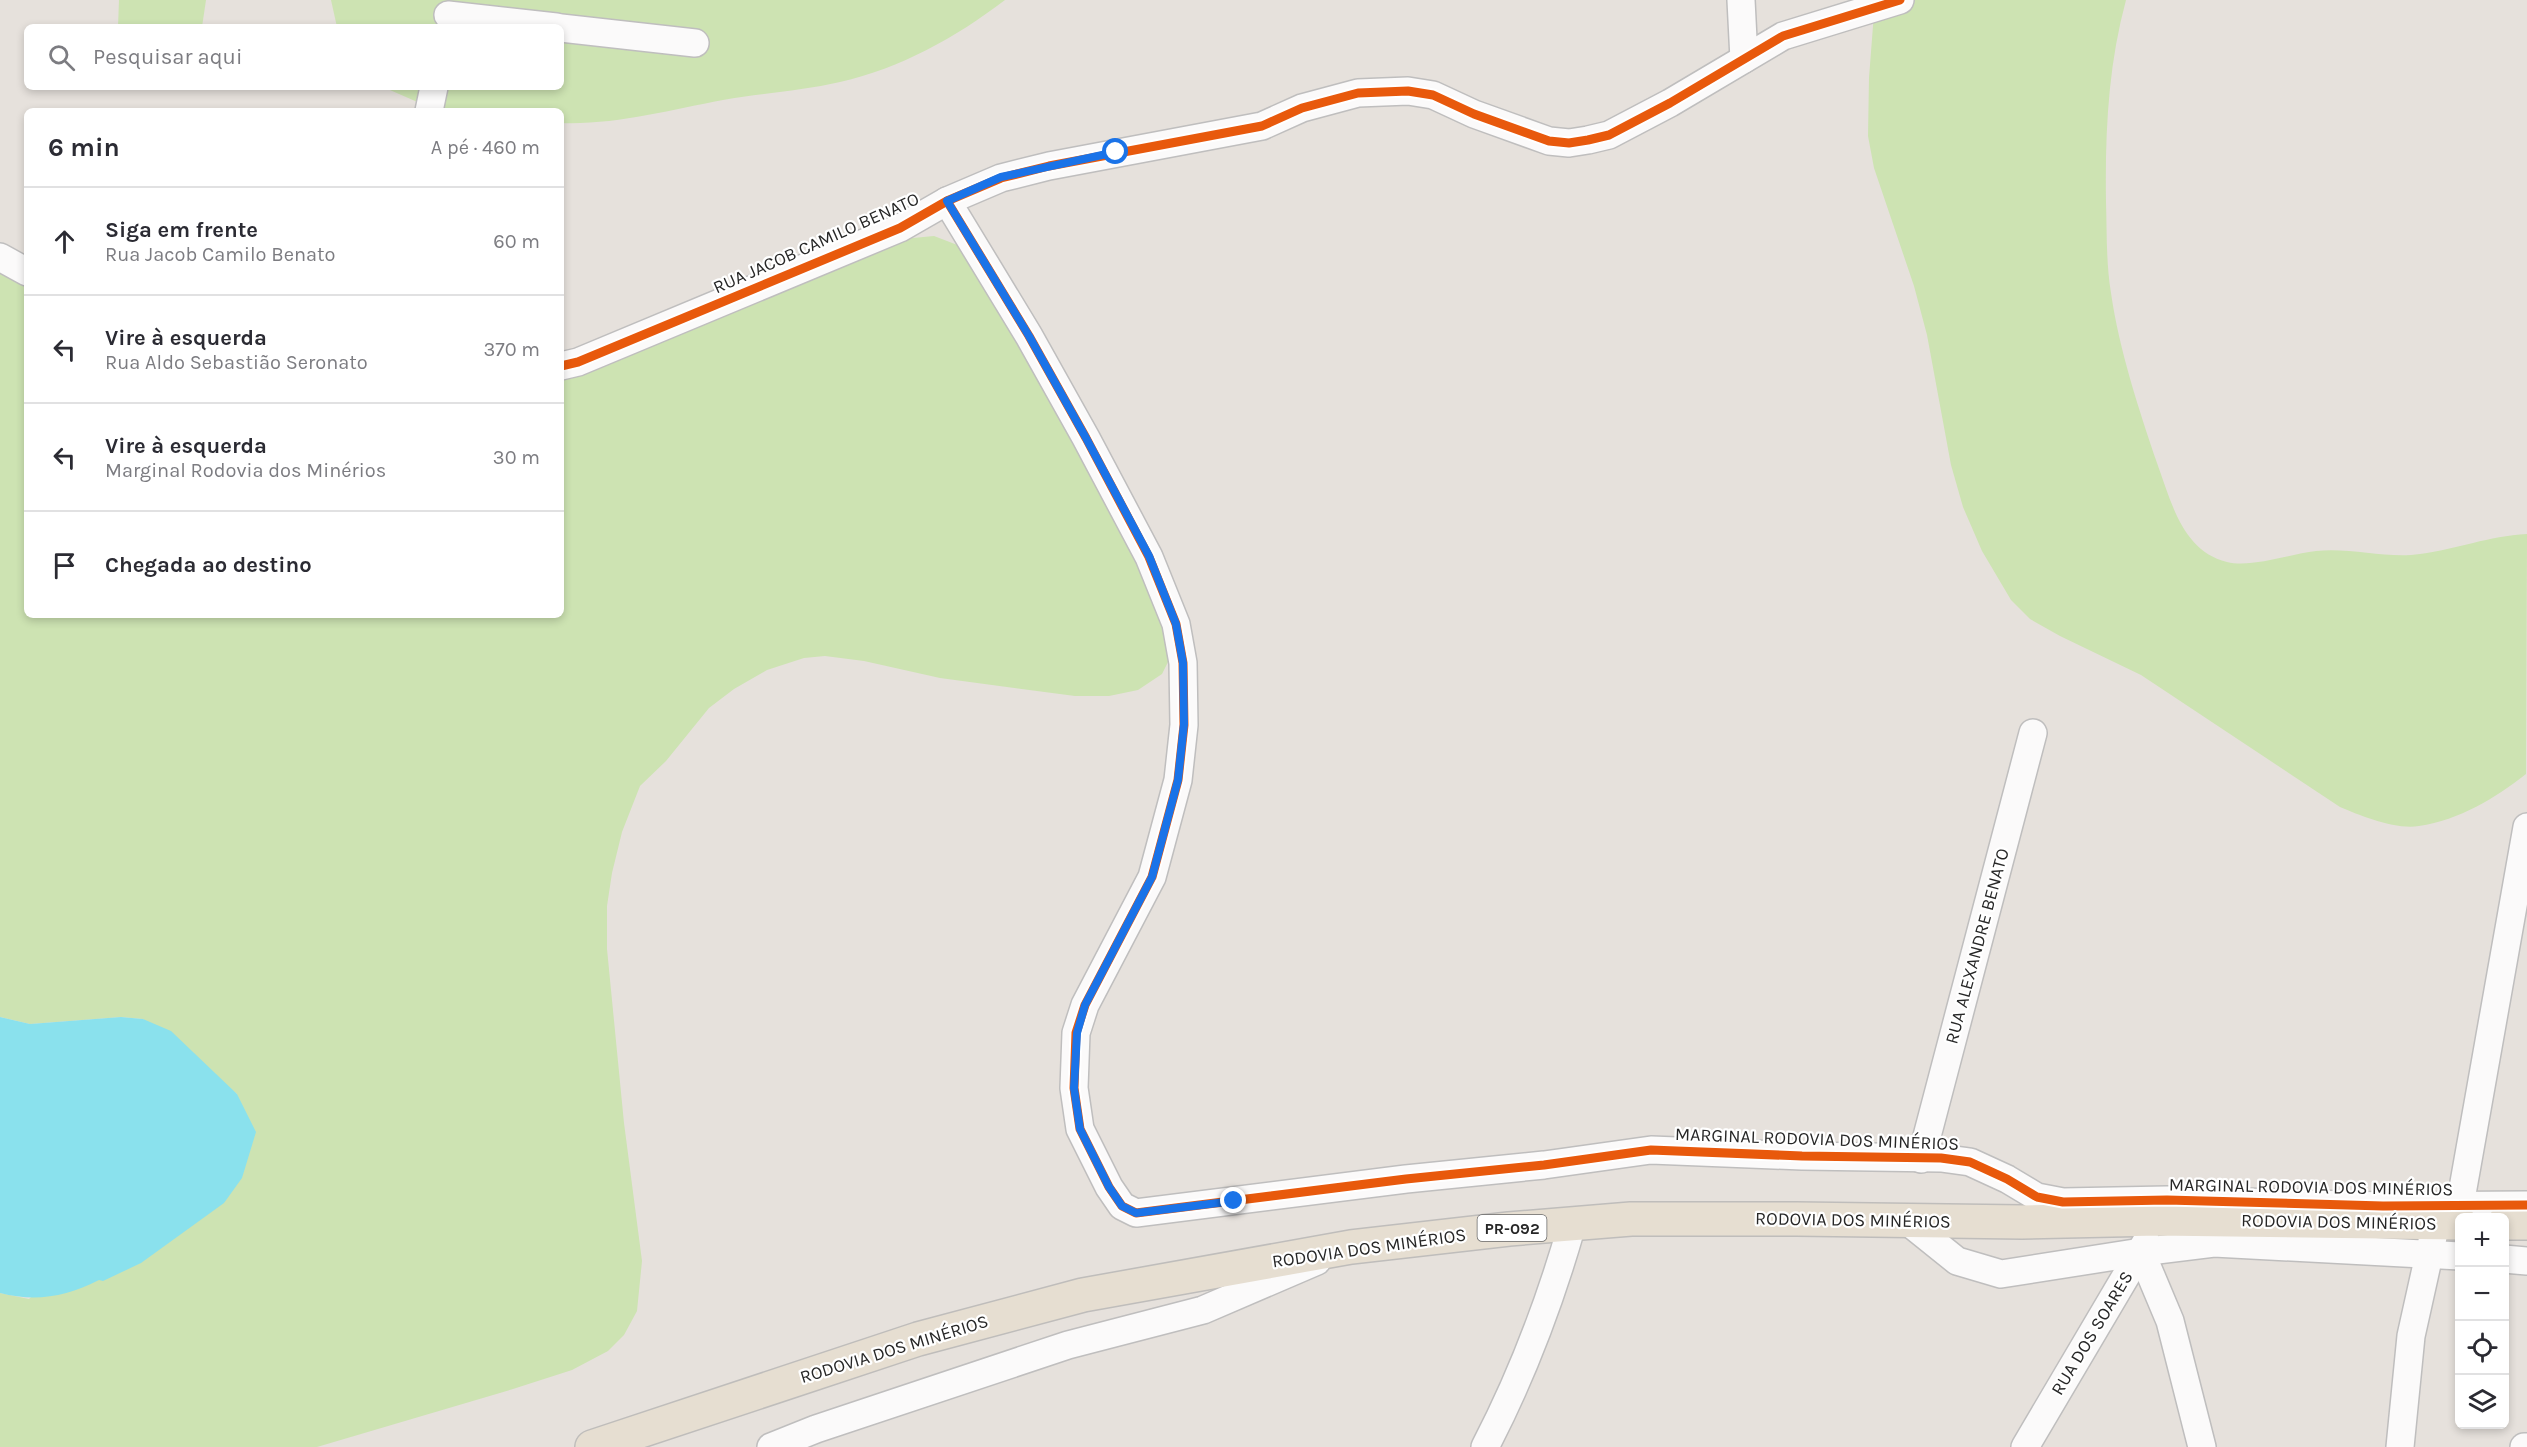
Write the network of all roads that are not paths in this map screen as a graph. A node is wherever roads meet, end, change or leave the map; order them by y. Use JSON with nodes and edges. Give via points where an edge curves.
{"nodes":[{"id":1,"x":1741,"y":0,"type":"edge"},
{"id":2,"x":1900,"y":0,"type":"edge"},
{"id":3,"x":448,"y":14,"type":"edge"},
{"id":4,"x":531,"y":24,"type":"edge"},
{"id":5,"x":564,"y":28,"type":"edge"},
{"id":6,"x":694,"y":43,"type":"dead end"},
{"id":7,"x":1744,"y":58,"type":"junction"},
{"id":8,"x":433,"y":90,"type":"edge"},
{"id":9,"x":430,"y":108,"type":"edge"},
{"id":10,"x":947,"y":201,"type":"junction"},
{"id":11,"x":0,"y":257,"type":"edge"},
{"id":12,"x":24,"y":270,"type":"edge"},
{"id":13,"x":564,"y":365,"type":"edge"},
{"id":14,"x":2033,"y":733,"type":"dead end"},
{"id":15,"x":2527,"y":827,"type":"edge"},
{"id":16,"x":1921,"y":1159,"type":"junction"},
{"id":17,"x":2527,"y":1205,"type":"edge"},
{"id":18,"x":2158,"y":1219,"type":"junction"},
{"id":19,"x":1906,"y":1220,"type":"junction"},
{"id":20,"x":2509,"y":1223,"type":"edge"},
{"id":21,"x":2527,"y":1223,"type":"edge"},
{"id":22,"x":1572,"y":1225,"type":"junction"},
{"id":23,"x":2449,"y":1226,"type":"edge"},
{"id":24,"x":2455,"y":1242,"type":"edge"},
{"id":25,"x":1351,"y":1247,"type":"junction"},
{"id":26,"x":2141,"y":1252,"type":"junction"},
{"id":27,"x":2509,"y":1259,"type":"edge"},
{"id":28,"x":2527,"y":1261,"type":"edge"},
{"id":29,"x":822,"y":1438,"type":"edge"},
{"id":30,"x":592,"y":1447,"type":"edge"},
{"id":31,"x":771,"y":1447,"type":"edge"},
{"id":32,"x":1485,"y":1447,"type":"edge"},
{"id":33,"x":2025,"y":1447,"type":"edge"},
{"id":34,"x":2202,"y":1447,"type":"edge"},
{"id":35,"x":2400,"y":1447,"type":"edge"}],
"edges":[{"from":1,"to":7,"type":"street"},
{"from":2,"to":7,"type":"street","name":"RUA JACOB CAMILO BENATO","via":[[1783,36]]},
{"from":3,"to":4,"type":"street"},
{"from":5,"to":6,"type":"street"},
{"from":7,"to":10,"type":"street","name":"RUA JACOB CAMILO BENATO","via":[[1670,103],[1609,135],[1588,140],[1549,141],[1433,95],[1408,91],[1358,93],[1302,108],[1262,126],[1001,177]]},
{"from":8,"to":9,"type":"street"},
{"from":10,"to":13,"type":"street","name":"RUA JACOB CAMILO BENATO","via":[[900,228]]},
{"from":10,"to":16,"type":"street","name":"MARGINAL RODOVIA DOS MINÉRIOS","via":[[1029,336],[1149,556],[1178,634],[1183,663],[1184,724],[1178,780],[1152,877],[1085,1005],[1077,1033],[1074,1088],[1080,1129],[1122,1206],[1136,1213],[1651,1150]]},
{"from":11,"to":12,"type":"street"},
{"from":14,"to":16,"type":"street","name":"RUA ALEXANDRE BENATO"},
{"from":15,"to":23,"type":"street"},
{"from":16,"to":23,"type":"street","name":"MARGINAL RODOVIA DOS MINÉRIOS","via":[[1970,1162],[2037,1197],[2062,1202],[2167,1200],[2383,1206]]},
{"from":17,"to":23,"type":"street","name":"MARGINAL RODOVIA DOS MINÉRIOS"},
{"from":18,"to":19,"type":"main road","name":"RODOVIA DOS MINÉRIOS","number":"PR-092"},
{"from":18,"to":23,"type":"main road","name":"RODOVIA DOS MINÉRIOS","number":"PR-092"},
{"from":18,"to":26,"type":"street","name":"RUA DOS SOARES"},
{"from":19,"to":22,"type":"main road","name":"RODOVIA DOS MINÉRIOS","number":"PR-092","via":[[1631,1220]]},
{"from":19,"to":26,"type":"street","name":"MARGINAL RODOVIA DOS MINÉRIOS","via":[[1957,1261],[2001,1274]]},
{"from":20,"to":21,"type":"main road"},
{"from":22,"to":25,"type":"main road","name":"RODOVIA DOS MINÉRIOS","number":"PR-092"},
{"from":22,"to":32,"type":"street","via":[[1555,1284],[1511,1398]]},
{"from":23,"to":24,"type":"street","name":"MARGINAL RODOVIA DOS MINÉRIOS"},
{"from":23,"to":26,"type":"street","name":"MARGINAL RODOVIA DOS MINÉRIOS"},
{"from":23,"to":35,"type":"street","via":[[2411,1336]]},
{"from":25,"to":29,"type":"street","via":[[1203,1310],[1068,1345]]},
{"from":25,"to":30,"type":"main road","name":"RODOVIA DOS MINÉRIOS","number":"PR-092","via":[[1072,1298],[918,1339]]},
{"from":26,"to":33,"type":"street","name":"RUA DOS SOARES"},
{"from":26,"to":34,"type":"street","via":[[2170,1321]]},
{"from":27,"to":28,"type":"street"},
{"from":29,"to":31,"type":"street"}]}
